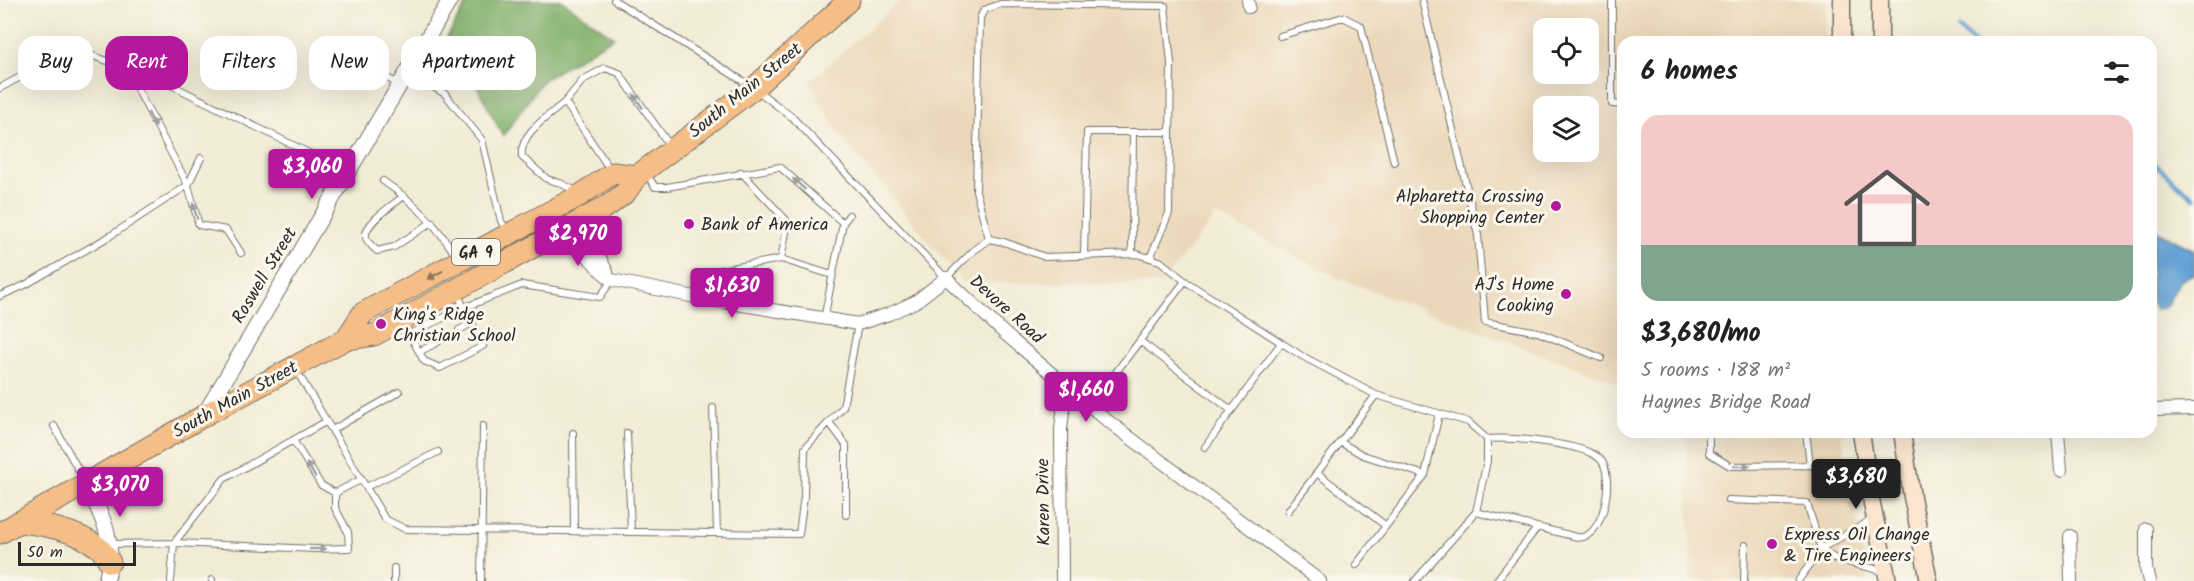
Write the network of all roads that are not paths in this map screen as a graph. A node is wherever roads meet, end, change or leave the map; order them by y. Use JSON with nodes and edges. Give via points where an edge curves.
{"nodes":[{"id":1,"x":450,"y":0,"type":"edge"},
{"id":2,"x":614,"y":0,"type":"edge"},
{"id":3,"x":849,"y":0,"type":"edge"},
{"id":4,"x":1422,"y":0,"type":"edge"},
{"id":5,"x":1612,"y":0,"type":"edge"},
{"id":6,"x":1842,"y":0,"type":"edge"},
{"id":7,"x":1880,"y":0,"type":"edge"},
{"id":8,"x":1035,"y":2,"type":"edge"},
{"id":9,"x":429,"y":36,"type":"edge"},
{"id":10,"x":1280,"y":36,"type":"dead end"},
{"id":11,"x":1842,"y":36,"type":"edge"},
{"id":12,"x":1880,"y":36,"type":"edge"},
{"id":13,"x":105,"y":61,"type":"edge"},
{"id":14,"x":401,"y":83,"type":"edge"},
{"id":15,"x":0,"y":88,"type":"edge"},
{"id":16,"x":754,"y":88,"type":"junction"},
{"id":17,"x":138,"y":90,"type":"edge"},
{"id":18,"x":180,"y":90,"type":"edge"},
{"id":19,"x":435,"y":90,"type":"edge"},
{"id":20,"x":565,"y":102,"type":"junction"},
{"id":21,"x":1617,"y":104,"type":"edge"},
{"id":22,"x":1133,"y":132,"type":"junction"},
{"id":23,"x":1170,"y":132,"type":"junction"},
{"id":24,"x":672,"y":149,"type":"junction"},
{"id":25,"x":201,"y":158,"type":"dead end"},
{"id":26,"x":1394,"y":162,"type":"dead end"},
{"id":27,"x":741,"y":172,"type":"junction"},
{"id":28,"x":641,"y":173,"type":"junction"},
{"id":29,"x":347,"y":174,"type":"junction"},
{"id":30,"x":614,"y":174,"type":"junction"},
{"id":31,"x":383,"y":181,"type":"dead end"},
{"id":32,"x":188,"y":185,"type":"junction"},
{"id":33,"x":404,"y":196,"type":"junction"},
{"id":34,"x":579,"y":196,"type":"junction"},
{"id":35,"x":609,"y":205,"type":"junction"},
{"id":36,"x":849,"y":215,"type":"dead end"},
{"id":37,"x":432,"y":222,"type":"junction"},
{"id":38,"x":843,"y":223,"type":"junction"},
{"id":39,"x":509,"y":235,"type":"junction"},
{"id":40,"x":989,"y":239,"type":"junction"},
{"id":41,"x":543,"y":241,"type":"junction"},
{"id":42,"x":241,"y":253,"type":"dead end"},
{"id":43,"x":1132,"y":254,"type":"junction"},
{"id":44,"x":1084,"y":256,"type":"junction"},
{"id":45,"x":1150,"y":258,"type":"junction"},
{"id":46,"x":781,"y":259,"type":"junction"},
{"id":47,"x":459,"y":262,"type":"junction"},
{"id":48,"x":832,"y":275,"type":"junction"},
{"id":49,"x":946,"y":278,"type":"junction"},
{"id":50,"x":612,"y":280,"type":"junction"},
{"id":51,"x":1185,"y":281,"type":"junction"},
{"id":52,"x":0,"y":296,"type":"edge"},
{"id":53,"x":700,"y":298,"type":"junction"},
{"id":54,"x":460,"y":299,"type":"junction"},
{"id":55,"x":824,"y":320,"type":"junction"},
{"id":56,"x":472,"y":323,"type":"junction"},
{"id":57,"x":858,"y":324,"type":"junction"},
{"id":58,"x":406,"y":327,"type":"junction"},
{"id":59,"x":459,"y":330,"type":"dead end"},
{"id":60,"x":346,"y":339,"type":"junction"},
{"id":61,"x":1140,"y":341,"type":"junction"},
{"id":62,"x":438,"y":342,"type":"dead end"},
{"id":63,"x":1281,"y":343,"type":"junction"},
{"id":64,"x":419,"y":352,"type":"junction"},
{"id":65,"x":1601,"y":358,"type":"dead end"},
{"id":66,"x":295,"y":367,"type":"junction"},
{"id":67,"x":1110,"y":380,"type":"dead end"},
{"id":68,"x":1066,"y":387,"type":"junction"},
{"id":69,"x":399,"y":392,"type":"dead end"},
{"id":70,"x":1376,"y":395,"type":"junction"},
{"id":71,"x":713,"y":408,"type":"dead end"},
{"id":72,"x":2194,"y":409,"type":"edge"},
{"id":73,"x":1232,"y":410,"type":"junction"},
{"id":74,"x":2157,"y":410,"type":"edge"},
{"id":75,"x":1439,"y":414,"type":"junction"},
{"id":76,"x":203,"y":416,"type":"junction"},
{"id":77,"x":327,"y":421,"type":"junction"},
{"id":78,"x":829,"y":422,"type":"junction"},
{"id":79,"x":54,"y":426,"type":"dead end"},
{"id":80,"x":483,"y":426,"type":"dead end"},
{"id":81,"x":332,"y":430,"type":"junction"},
{"id":82,"x":573,"y":433,"type":"dead end"},
{"id":83,"x":627,"y":433,"type":"dead end"},
{"id":84,"x":1709,"y":438,"type":"edge"},
{"id":85,"x":1807,"y":438,"type":"edge"},
{"id":86,"x":1862,"y":438,"type":"edge"},
{"id":87,"x":1903,"y":438,"type":"edge"},
{"id":88,"x":2058,"y":438,"type":"edge"},
{"id":89,"x":1487,"y":439,"type":"junction"},
{"id":90,"x":294,"y":440,"type":"junction"},
{"id":91,"x":1340,"y":442,"type":"junction"},
{"id":92,"x":1205,"y":447,"type":"dead end"},
{"id":93,"x":438,"y":452,"type":"dead end"},
{"id":94,"x":1810,"y":465,"type":"junction"},
{"id":95,"x":1866,"y":469,"type":"junction"},
{"id":96,"x":2061,"y":470,"type":"dead end"},
{"id":97,"x":1317,"y":473,"type":"junction"},
{"id":98,"x":1425,"y":475,"type":"junction"},
{"id":99,"x":362,"y":479,"type":"junction"},
{"id":100,"x":86,"y":483,"type":"junction"},
{"id":101,"x":366,"y":487,"type":"junction"},
{"id":102,"x":335,"y":494,"type":"junction"},
{"id":103,"x":1728,"y":500,"type":"dead end"},
{"id":104,"x":1288,"y":511,"type":"dead end"},
{"id":105,"x":1476,"y":512,"type":"junction"},
{"id":106,"x":846,"y":515,"type":"dead end"},
{"id":107,"x":1875,"y":517,"type":"junction"},
{"id":108,"x":1386,"y":526,"type":"junction"},
{"id":109,"x":9,"y":527,"type":"edge"},
{"id":110,"x":1538,"y":528,"type":"junction"},
{"id":111,"x":2146,"y":529,"type":"dead end"},
{"id":112,"x":482,"y":530,"type":"junction"},
{"id":113,"x":574,"y":531,"type":"junction"},
{"id":114,"x":631,"y":532,"type":"junction"},
{"id":115,"x":717,"y":533,"type":"junction"},
{"id":116,"x":2070,"y":536,"type":"dead end"},
{"id":117,"x":174,"y":543,"type":"junction"},
{"id":118,"x":1745,"y":545,"type":"dead end"},
{"id":119,"x":1821,"y":549,"type":"junction"},
{"id":120,"x":109,"y":562,"type":"edge"},
{"id":121,"x":1356,"y":565,"type":"dead end"},
{"id":122,"x":394,"y":568,"type":"dead end"},
{"id":123,"x":1886,"y":576,"type":"edge"},
{"id":124,"x":171,"y":581,"type":"edge"},
{"id":125,"x":394,"y":581,"type":"edge"},
{"id":126,"x":481,"y":581,"type":"edge"},
{"id":127,"x":1062,"y":581,"type":"edge"},
{"id":128,"x":1320,"y":581,"type":"edge"},
{"id":129,"x":1415,"y":581,"type":"edge"},
{"id":130,"x":1496,"y":581,"type":"edge"},
{"id":131,"x":1743,"y":581,"type":"edge"},
{"id":132,"x":1798,"y":581,"type":"edge"},
{"id":133,"x":1929,"y":581,"type":"edge"},
{"id":134,"x":2071,"y":581,"type":"edge"},
{"id":135,"x":2150,"y":581,"type":"edge"}],
"edges":[{"from":1,"to":9,"type":"street","name":"Roswell Street"},
{"from":2,"to":16,"type":"lane"},
{"from":3,"to":16,"type":"highway","name":"South Main Street","number":"GA 9"},
{"from":4,"to":65,"type":"lane","via":[[1478,235],[1485,322],[1538,332]]},
{"from":5,"to":21,"type":"lane","via":[[1612,104]]},
{"from":6,"to":11,"type":"main road"},
{"from":7,"to":12,"type":"main road"},
{"from":8,"to":23,"type":"lane","via":[[1165,6],[1171,63]]},
{"from":8,"to":40,"type":"lane","via":[[1000,3],[984,10],[980,18],[976,191]]},
{"from":10,"to":26,"type":"lane","via":[[1343,17],[1361,26]]},
{"from":13,"to":15,"type":"lane","via":[[72,49]]},
{"from":14,"to":29,"type":"street","name":"Roswell Street"},
{"from":16,"to":24,"type":"highway","name":"South Main Street","number":"GA 9"},
{"from":16,"to":49,"type":"lane","via":[[792,117]]},
{"from":17,"to":32,"type":"lane","one_way":true},
{"from":18,"to":29,"type":"lane"},
{"from":19,"to":39,"type":"lane","via":[[445,94],[482,140],[501,221]]},
{"from":24,"to":20,"type":"lane","one_way":true,"via":[[619,72],[605,68],[583,80]]},
{"from":20,"to":30,"type":"lane"},
{"from":20,"to":34,"type":"lane","via":[[533,129],[521,148],[522,157],[547,179],[575,190]]},
{"from":22,"to":23,"type":"lane"},
{"from":22,"to":43,"type":"lane"},
{"from":22,"to":44,"type":"lane","via":[[1086,132]]},
{"from":23,"to":45,"type":"lane","via":[[1168,213]]},
{"from":24,"to":28,"type":"highway","name":"South Main Street","number":"GA 9"},
{"from":25,"to":32,"type":"lane"},
{"from":27,"to":28,"type":"lane","via":[[667,187],[655,187]]},
{"from":38,"to":27,"type":"lane","one_way":true,"via":[[780,167]]},
{"from":27,"to":46,"type":"lane","via":[[788,222]]},
{"from":28,"to":30,"type":"highway"},
{"from":28,"to":35,"type":"highway","name":"South Main Street","number":"GA 9"},
{"from":29,"to":76,"type":"street","name":"Roswell Street"},
{"from":30,"to":34,"type":"highway","name":"South Main Street","number":"GA 9"},
{"from":31,"to":33,"type":"lane"},
{"from":42,"to":32,"type":"lane","one_way":true,"via":[[226,230],[199,225]]},
{"from":32,"to":52,"type":"lane","via":[[110,236]]},
{"from":33,"to":37,"type":"lane"},
{"from":33,"to":37,"type":"lane","via":[[368,225],[367,240],[377,251],[394,247]]},
{"from":34,"to":39,"type":"highway","name":"South Main Street","number":"GA 9"},
{"from":35,"to":41,"type":"highway","name":"South Main Street","number":"GA 9"},
{"from":35,"to":50,"type":"street","via":[[595,225],[594,244]]},
{"from":36,"to":38,"type":"lane"},
{"from":37,"to":47,"type":"lane"},
{"from":38,"to":48,"type":"lane"},
{"from":39,"to":47,"type":"highway","name":"South Main Street","number":"GA 9"},
{"from":40,"to":44,"type":"lane","via":[[1045,257]]},
{"from":40,"to":49,"type":"lane"},
{"from":41,"to":50,"type":"street","via":[[568,241],[581,248],[602,274]]},
{"from":41,"to":54,"type":"highway","name":"South Main Street","number":"GA 9"},
{"from":43,"to":44,"type":"lane"},
{"from":43,"to":45,"type":"lane"},
{"from":45,"to":51,"type":"lane","via":[[1161,261]]},
{"from":46,"to":48,"type":"lane"},
{"from":46,"to":53,"type":"lane","via":[[709,272]]},
{"from":47,"to":60,"type":"highway","name":"South Main Street","number":"GA 9","one_way":true,"via":[[363,313]]},
{"from":48,"to":55,"type":"lane"},
{"from":49,"to":57,"type":"street","name":"Devore Road","via":[[915,302]]},
{"from":49,"to":68,"type":"street","name":"Devore Road"},
{"from":50,"to":53,"type":"street","name":"Devore Road"},
{"from":50,"to":54,"type":"lane","via":[[600,297],[522,285]]},
{"from":51,"to":61,"type":"lane"},
{"from":51,"to":63,"type":"lane"},
{"from":53,"to":55,"type":"street","name":"Devore Road"},
{"from":54,"to":56,"type":"lane"},
{"from":54,"to":58,"type":"highway","name":"South Main Street","number":"GA 9"},
{"from":55,"to":57,"type":"street","name":"Devore Road"},
{"from":56,"to":59,"type":"lane"},
{"from":56,"to":64,"type":"lane","via":[[483,346],[440,368],[424,361]]},
{"from":57,"to":78,"type":"lane","via":[[843,407]]},
{"from":58,"to":60,"type":"highway","name":"South Main Street","number":"GA 9"},
{"from":58,"to":64,"type":"lane"},
{"from":60,"to":66,"type":"highway","name":"South Main Street","number":"GA 9"},
{"from":61,"to":67,"type":"lane"},
{"from":61,"to":73,"type":"lane"},
{"from":62,"to":64,"type":"lane"},
{"from":63,"to":70,"type":"lane"},
{"from":63,"to":73,"type":"lane"},
{"from":66,"to":76,"type":"highway","name":"South Main Street","number":"GA 9"},
{"from":66,"to":77,"type":"lane"},
{"from":68,"to":127,"type":"street","name":"Karen Drive","via":[[1060,429]]},
{"from":68,"to":128,"type":"street","name":"Devore Road"},
{"from":69,"to":81,"type":"lane"},
{"from":70,"to":75,"type":"lane"},
{"from":70,"to":91,"type":"lane"},
{"from":71,"to":115,"type":"lane"},
{"from":72,"to":74,"type":"street"},
{"from":73,"to":92,"type":"lane"},
{"from":75,"to":89,"type":"lane","via":[[1468,422]]},
{"from":75,"to":98,"type":"lane"},
{"from":76,"to":100,"type":"highway","name":"South Main Street","number":"GA 9"},
{"from":77,"to":81,"type":"lane"},
{"from":77,"to":90,"type":"lane"},
{"from":78,"to":106,"type":"lane","via":[[846,446]]},
{"from":78,"to":115,"type":"lane","via":[[805,448],[800,534]]},
{"from":79,"to":100,"type":"lane"},
{"from":80,"to":112,"type":"lane"},
{"from":81,"to":99,"type":"lane"},
{"from":82,"to":113,"type":"lane"},
{"from":83,"to":114,"type":"lane"},
{"from":84,"to":94,"type":"lane","one_way":true,"via":[[1709,453],[1730,466]]},
{"from":85,"to":94,"type":"lane"},
{"from":86,"to":95,"type":"main road"},
{"from":87,"to":133,"type":"main road"},
{"from":88,"to":96,"type":"street"},
{"from":89,"to":105,"type":"lane","via":[[1488,462]]},
{"from":89,"to":110,"type":"lane","via":[[1541,440],[1594,454],[1602,460],[1609,480],[1600,522],[1591,532],[1582,537]]},
{"from":102,"to":90,"type":"lane","one_way":true,"via":[[321,485]]},
{"from":90,"to":117,"type":"lane","via":[[224,479]]},
{"from":91,"to":97,"type":"lane"},
{"from":91,"to":98,"type":"lane","via":[[1363,455]]},
{"from":93,"to":101,"type":"lane"},
{"from":94,"to":95,"type":"lane"},
{"from":95,"to":107,"type":"main road"},
{"from":97,"to":104,"type":"lane"},
{"from":97,"to":108,"type":"lane"},
{"from":98,"to":108,"type":"lane"},
{"from":99,"to":101,"type":"lane"},
{"from":99,"to":102,"type":"lane"},
{"from":100,"to":109,"type":"highway","name":"South Main Street","number":"GA 9"},
{"from":100,"to":120,"type":"street","via":[[102,517]]},
{"from":101,"to":112,"type":"lane","via":[[385,519],[405,529]]},
{"from":117,"to":102,"type":"lane","one_way":true,"via":[[349,548],[348,532],[335,508]]},
{"from":103,"to":119,"type":"lane","via":[[1808,503]]},
{"from":105,"to":110,"type":"lane"},
{"from":105,"to":129,"type":"lane"},
{"from":107,"to":119,"type":"lane"},
{"from":107,"to":123,"type":"main road"},
{"from":108,"to":121,"type":"lane"},
{"from":109,"to":120,"type":"highway","via":[[45,524],[98,547]]},
{"from":110,"to":130,"type":"lane"},
{"from":111,"to":135,"type":"street","via":[[2146,569]]},
{"from":112,"to":113,"type":"lane"},
{"from":112,"to":126,"type":"lane"},
{"from":113,"to":114,"type":"lane"},
{"from":114,"to":115,"type":"lane"},
{"from":116,"to":134,"type":"street"},
{"from":117,"to":120,"type":"lane"},
{"from":117,"to":124,"type":"lane"},
{"from":118,"to":131,"type":"lane"},
{"from":119,"to":123,"type":"lane","via":[[1834,559]]},
{"from":119,"to":132,"type":"lane"},
{"from":122,"to":125,"type":"lane"}]}
